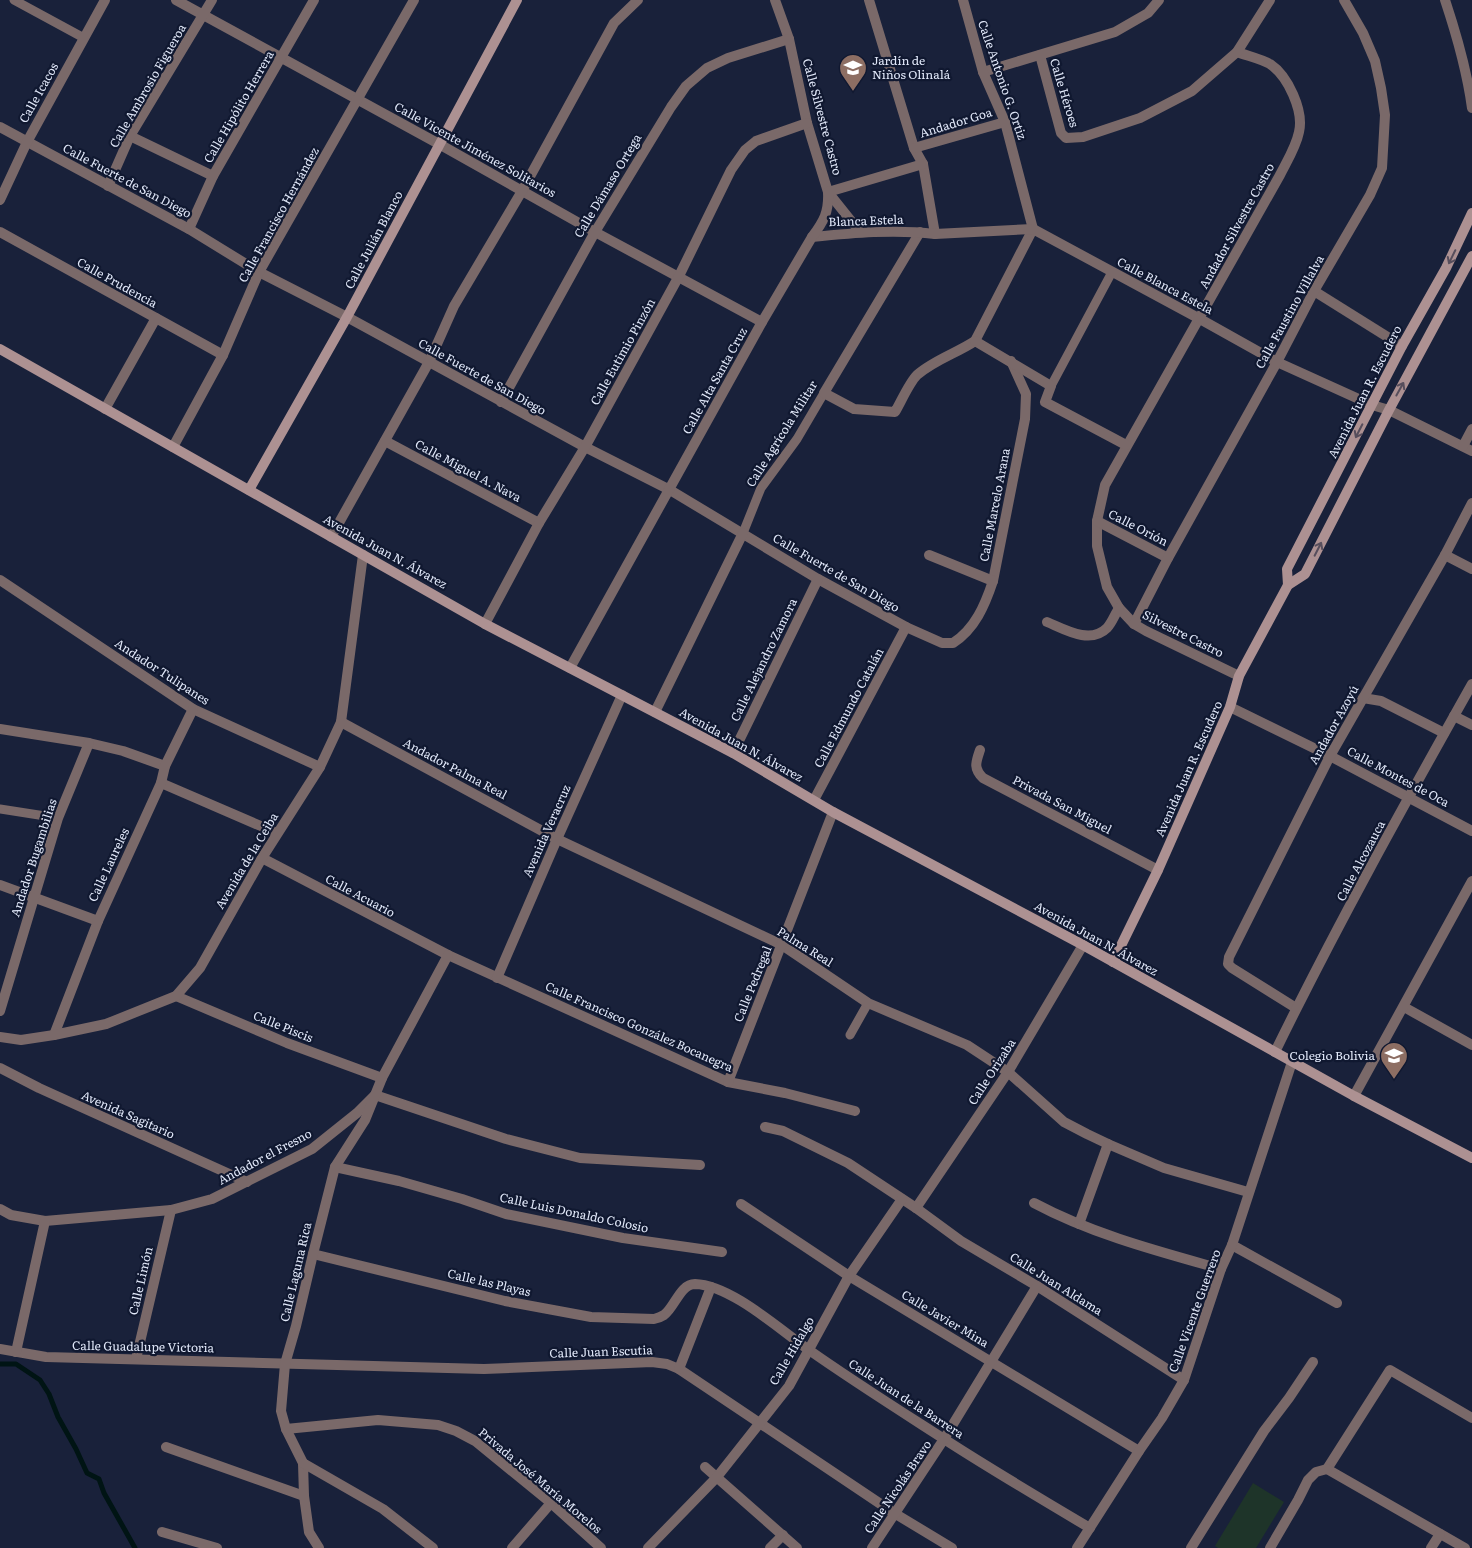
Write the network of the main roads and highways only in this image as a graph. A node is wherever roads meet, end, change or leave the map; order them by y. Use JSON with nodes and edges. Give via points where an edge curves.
{"nodes":[{"id":1,"x":517,"y":0,"type":"edge"},
{"id":2,"x":1472,"y":213,"type":"edge"},
{"id":3,"x":1472,"y":256,"type":"edge"},
{"id":4,"x":0,"y":349,"type":"edge"},
{"id":5,"x":249,"y":490,"type":"junction"},
{"id":6,"x":1288,"y":585,"type":"junction"},
{"id":7,"x":1113,"y":962,"type":"junction"},
{"id":8,"x":1472,"y":1158,"type":"edge"}],
"edges":[{"from":1,"to":5,"type":"main road","name":"Calle Julián Blanco","via":[[347,317]]},
{"from":2,"to":6,"type":"main road","name":"Avenida Juan R. Escudero","one_way":true,"via":[[1287,569]]},
{"from":6,"to":3,"type":"main road","name":"Avenida Juan R. Escudero","one_way":true,"via":[[1305,574]]},
{"from":4,"to":5,"type":"main road","name":"Avenida Juan N. Álvarez"},
{"from":5,"to":7,"type":"main road","name":"Avenida Juan N. Álvarez","via":[[485,624],[733,753],[834,812]]},
{"from":6,"to":7,"type":"main road","name":"Avenida Juan R. Escudero","via":[[1239,676],[1230,707],[1158,870]]},
{"from":7,"to":8,"type":"main road","name":"Avenida Juan N. Álvarez"}]}
